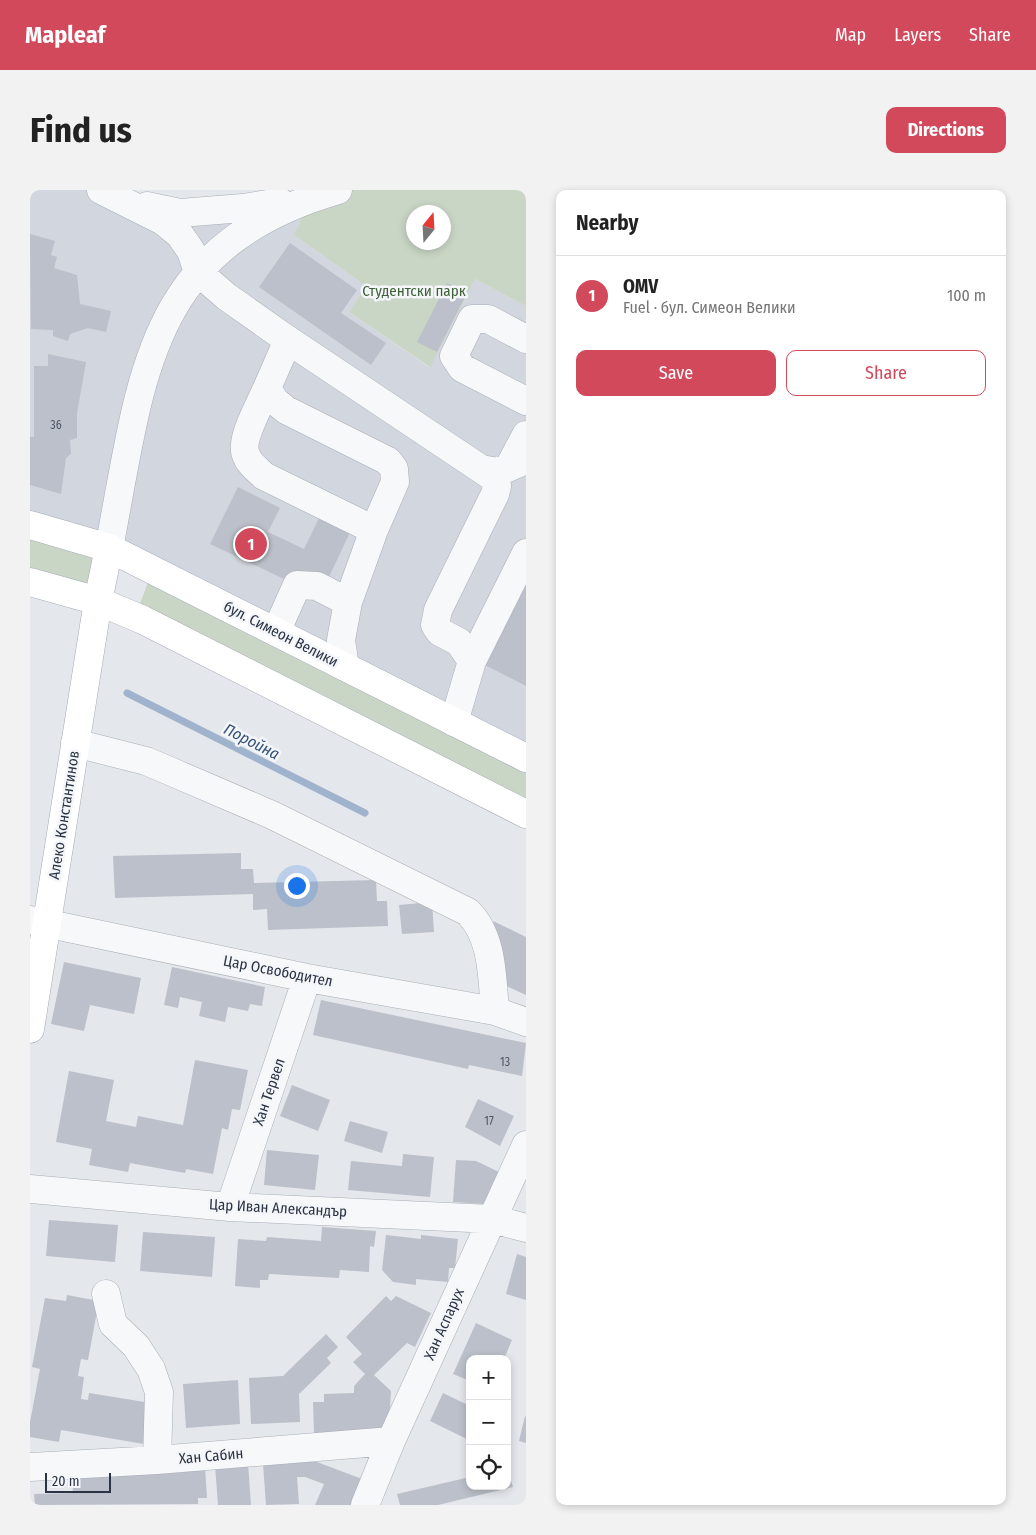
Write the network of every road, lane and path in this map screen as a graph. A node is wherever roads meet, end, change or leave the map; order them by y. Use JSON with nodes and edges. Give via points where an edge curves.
{"nodes":[{"id":1,"x":101,"y":190,"type":"edge"},
{"id":2,"x":338,"y":190,"type":"edge"},
{"id":3,"x":311,"y":198,"type":"junction"},
{"id":4,"x":132,"y":203,"type":"junction"},
{"id":5,"x":198,"y":272,"type":"junction"},
{"id":6,"x":526,"y":338,"type":"edge"},
{"id":7,"x":288,"y":340,"type":"junction"},
{"id":8,"x":267,"y":388,"type":"junction"},
{"id":9,"x":526,"y":401,"type":"edge"},
{"id":10,"x":526,"y":435,"type":"edge"},
{"id":11,"x":518,"y":464,"type":"edge"},
{"id":12,"x":481,"y":469,"type":"junction"},
{"id":13,"x":30,"y":525,"type":"edge"},
{"id":14,"x":374,"y":530,"type":"junction"},
{"id":15,"x":109,"y":548,"type":"junction"},
{"id":16,"x":526,"y":553,"type":"edge"},
{"id":17,"x":30,"y":582,"type":"edge"},
{"id":18,"x":98,"y":601,"type":"junction"},
{"id":19,"x":348,"y":602,"type":"junction"},
{"id":20,"x":276,"y":632,"type":"junction"},
{"id":21,"x":472,"y":661,"type":"junction"},
{"id":22,"x":345,"y":667,"type":"junction"},
{"id":23,"x":454,"y":722,"type":"junction"},
{"id":24,"x":76,"y":743,"type":"junction"},
{"id":25,"x":526,"y":758,"type":"edge"},
{"id":26,"x":526,"y":814,"type":"edge"},
{"id":27,"x":39,"y":921,"type":"edge"},
{"id":28,"x":308,"y":978,"type":"junction"},
{"id":29,"x":495,"y":1011,"type":"junction"},
{"id":30,"x":526,"y":1022,"type":"edge"},
{"id":31,"x":30,"y":1029,"type":"edge"},
{"id":32,"x":526,"y":1145,"type":"edge"},
{"id":33,"x":30,"y":1189,"type":"edge"},
{"id":34,"x":230,"y":1206,"type":"junction"},
{"id":35,"x":492,"y":1219,"type":"junction"},
{"id":36,"x":526,"y":1228,"type":"edge"},
{"id":37,"x":106,"y":1294,"type":"dead end"},
{"id":38,"x":391,"y":1441,"type":"junction"},
{"id":39,"x":157,"y":1460,"type":"junction"},
{"id":40,"x":30,"y":1467,"type":"edge"},
{"id":41,"x":365,"y":1505,"type":"edge"}],
"edges":[{"from":1,"to":4,"type":"street"},
{"from":2,"to":3,"type":"street"},
{"from":3,"to":4,"type":"street","via":[[180,213]]},
{"from":3,"to":5,"type":"street","via":[[253,224]]},
{"from":4,"to":5,"type":"street","via":[[180,235],[191,251]]},
{"from":5,"to":7,"type":"street"},
{"from":5,"to":15,"type":"street","via":[[170,310],[152,351],[136,401]]},
{"from":6,"to":9,"type":"street","via":[[488,319],[472,319],[454,356],[462,368]]},
{"from":7,"to":8,"type":"street"},
{"from":7,"to":12,"type":"street"},
{"from":8,"to":14,"type":"street","via":[[286,410],[388,460],[394,469],[395,482]]},
{"from":8,"to":14,"type":"street","via":[[246,437],[245,454],[252,464],[264,476]]},
{"from":10,"to":11,"type":"street"},
{"from":11,"to":12,"type":"street","via":[[498,472]]},
{"from":12,"to":21,"type":"street","via":[[493,477],[495,494],[438,610],[435,625],[440,632],[459,642]]},
{"from":13,"to":15,"type":"main road","name":"бул. Симеон Велики"},
{"from":14,"to":19,"type":"street"},
{"from":15,"to":18,"type":"main road","name":"Алеко Константинов"},
{"from":15,"to":20,"type":"main road","name":"бул. Симеон Велики"},
{"from":16,"to":21,"type":"street"},
{"from":17,"to":18,"type":"main road"},
{"from":18,"to":24,"type":"main road","name":"Алеко Константинов"},
{"from":18,"to":26,"type":"main road","via":[[143,620]]},
{"from":19,"to":20,"type":"street","via":[[317,586],[297,585]]},
{"from":19,"to":22,"type":"street","via":[[341,640]]},
{"from":20,"to":22,"type":"main road","name":"бул. Симеон Велики"},
{"from":21,"to":23,"type":"street"},
{"from":22,"to":23,"type":"main road","name":"бул. Симеон Велики"},
{"from":23,"to":25,"type":"main road","name":"бул. Симеон Велики"},
{"from":24,"to":27,"type":"main road","name":"Алеко Константинов"},
{"from":24,"to":29,"type":"street","via":[[146,761],[272,815],[468,912],[479,923],[486,942],[492,968]]},
{"from":27,"to":28,"type":"street","name":"Цар Освободител"},
{"from":27,"to":31,"type":"main road","name":"Алеко Константинов"},
{"from":28,"to":29,"type":"street","name":"Цар Освободител"},
{"from":28,"to":34,"type":"street","name":"Хан Тервел"},
{"from":29,"to":30,"type":"street","name":"Цар Освободител"},
{"from":32,"to":35,"type":"street","name":"Хан Аспарух"},
{"from":33,"to":34,"type":"street","name":"Цар Иван Александър"},
{"from":34,"to":35,"type":"street","name":"Цар Иван Александър"},
{"from":35,"to":36,"type":"street","name":"Цар Иван Александър"},
{"from":35,"to":38,"type":"street","name":"Хан Аспарух"},
{"from":37,"to":39,"type":"street","via":[[113,1324],[136,1346],[152,1369],[159,1392]]},
{"from":38,"to":39,"type":"street","name":"Хан Сабин"},
{"from":38,"to":41,"type":"street","name":"Хан Аспарух"},
{"from":39,"to":40,"type":"street","name":"Хан Сабин"}]}
